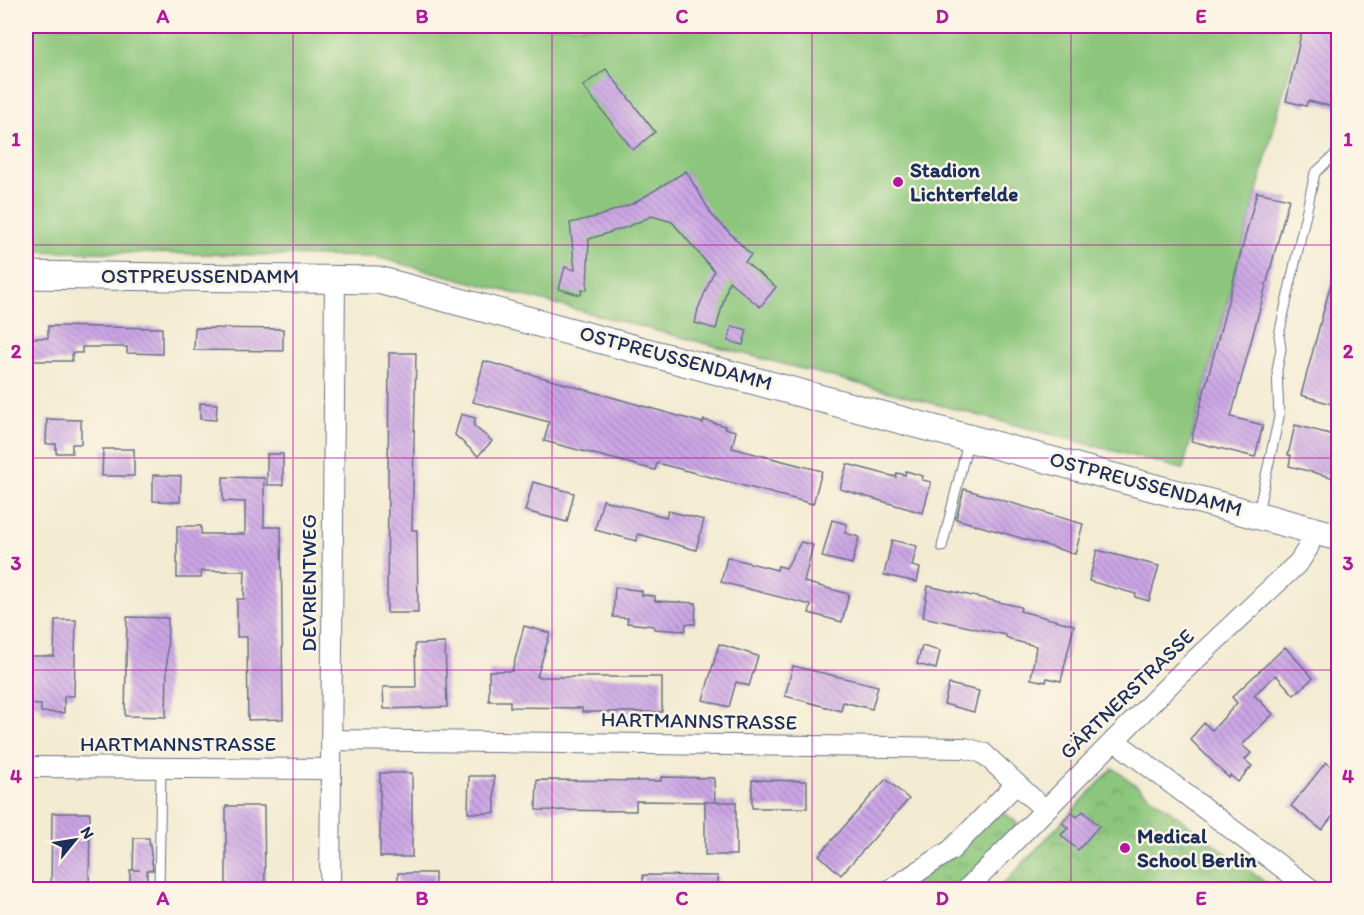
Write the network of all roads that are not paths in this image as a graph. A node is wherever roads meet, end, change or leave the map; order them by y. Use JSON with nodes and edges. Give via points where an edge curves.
{"nodes":[{"id":1,"x":1338,"y":152,"type":"edge"},
{"id":2,"x":26,"y":275,"type":"edge"},
{"id":3,"x":335,"y":277,"type":"junction"},
{"id":4,"x":970,"y":437,"type":"junction"},
{"id":5,"x":1257,"y":514,"type":"junction"},
{"id":6,"x":1326,"y":534,"type":"edge"},
{"id":7,"x":942,"y":548,"type":"dead end"},
{"id":8,"x":332,"y":740,"type":"junction"},
{"id":9,"x":1114,"y":740,"type":"junction"},
{"id":10,"x":26,"y":767,"type":"edge"},
{"id":11,"x":161,"y":768,"type":"junction"},
{"id":12,"x":331,"y":769,"type":"junction"},
{"id":13,"x":1016,"y":784,"type":"junction"},
{"id":14,"x":1044,"y":809,"type":"junction"},
{"id":15,"x":159,"y":890,"type":"edge"},
{"id":16,"x":330,"y":890,"type":"edge"},
{"id":17,"x":890,"y":890,"type":"edge"},
{"id":18,"x":966,"y":890,"type":"edge"},
{"id":19,"x":1312,"y":890,"type":"edge"}],
"edges":[{"from":1,"to":5,"type":"lane","via":[[1315,173],[1279,334],[1279,417]]},
{"from":2,"to":3,"type":"street","name":"OSTPREUSSENDAMM"},
{"from":3,"to":4,"type":"street","name":"OSTPREUSSENDAMM","via":[[387,282]]},
{"from":3,"to":8,"type":"street","name":"DEVRIENTWEG"},
{"from":4,"to":5,"type":"street","name":"OSTPREUSSENDAMM"},
{"from":4,"to":7,"type":"lane"},
{"from":5,"to":6,"type":"street","name":"OSTPREUSSENDAMM"},
{"from":6,"to":9,"type":"street","name":"GÄRTNERSTRASSE"},
{"from":8,"to":12,"type":"street","name":"DEVRIENTWEG"},
{"from":8,"to":13,"type":"street","name":"HARTMANNSTRASSE","via":[[965,748],[983,753]]},
{"from":9,"to":14,"type":"street","name":"GÄRTNERSTRASSE"},
{"from":9,"to":19,"type":"street"},
{"from":10,"to":11,"type":"street","name":"HARTMANNSTRASSE"},
{"from":11,"to":12,"type":"street","name":"HARTMANNSTRASSE"},
{"from":11,"to":15,"type":"lane"},
{"from":12,"to":16,"type":"street","name":"DEVRIENTWEG"},
{"from":13,"to":14,"type":"street","name":"HARTMANNSTRASSE"},
{"from":13,"to":17,"type":"street","via":[[951,850]]},
{"from":14,"to":18,"type":"street","name":"GÄRTNERSTRASSE"}]}
